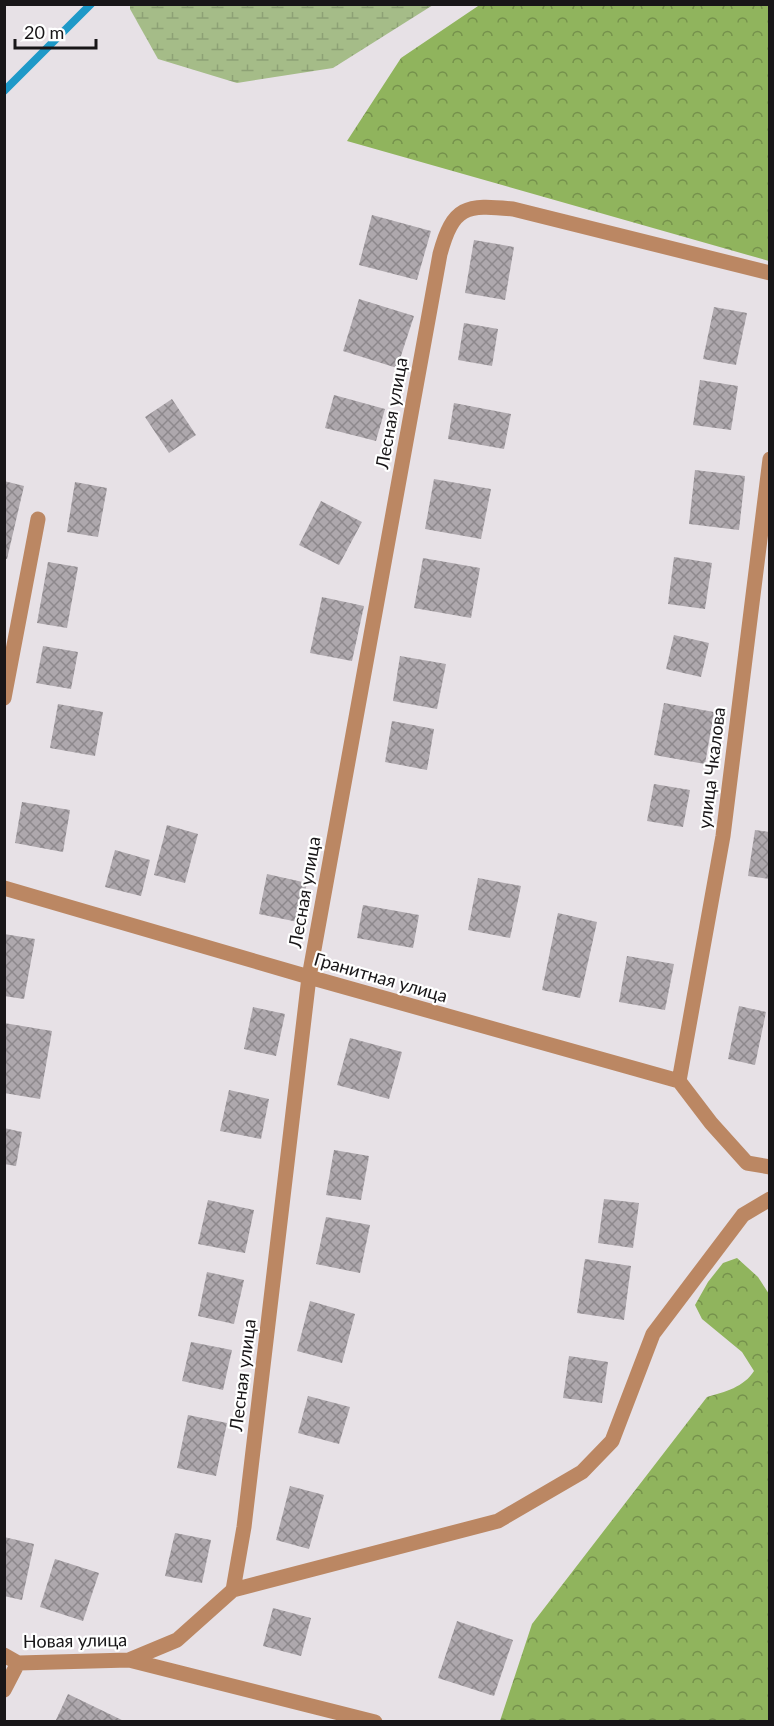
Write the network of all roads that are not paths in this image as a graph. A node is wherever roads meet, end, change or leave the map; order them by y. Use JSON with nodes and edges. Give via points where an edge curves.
{"nodes":[{"id":1,"x":770,"y":273,"type":"edge"},
{"id":2,"x":770,"y":459,"type":"edge"},
{"id":3,"x":38,"y":519,"type":"dead end"},
{"id":4,"x":4,"y":698,"type":"edge"},
{"id":5,"x":4,"y":888,"type":"edge"},
{"id":6,"x":309,"y":977,"type":"junction"},
{"id":7,"x":679,"y":1081,"type":"junction"},
{"id":8,"x":770,"y":1167,"type":"edge"},
{"id":9,"x":770,"y":1199,"type":"edge"},
{"id":10,"x":233,"y":1590,"type":"junction"},
{"id":11,"x":11,"y":1659,"type":"edge"},
{"id":12,"x":129,"y":1660,"type":"junction"},
{"id":13,"x":4,"y":1690,"type":"edge"},
{"id":14,"x":375,"y":1722,"type":"edge"}],
"edges":[{"from":1,"to":6,"type":"street","name":"Лесная улица","via":[[513,209],[488,206],[462,211],[447,229]]},
{"from":2,"to":7,"type":"street","name":"улица Чкалова","via":[[723,836]]},
{"from":3,"to":4,"type":"street"},
{"from":5,"to":6,"type":"street","name":"Гранитная улица"},
{"from":6,"to":7,"type":"street","name":"Гранитная улица"},
{"from":6,"to":10,"type":"street","name":"Лесная улица","via":[[244,1527]]},
{"from":7,"to":8,"type":"street","via":[[747,1163]]},
{"from":9,"to":10,"type":"street","via":[[743,1215],[653,1334],[612,1441],[582,1472],[498,1521]]},
{"from":10,"to":12,"type":"street","name":"Новая улица","via":[[177,1640]]},
{"from":11,"to":12,"type":"street","name":"Новая улица"},
{"from":11,"to":13,"type":"street"},
{"from":12,"to":14,"type":"street"}]}
